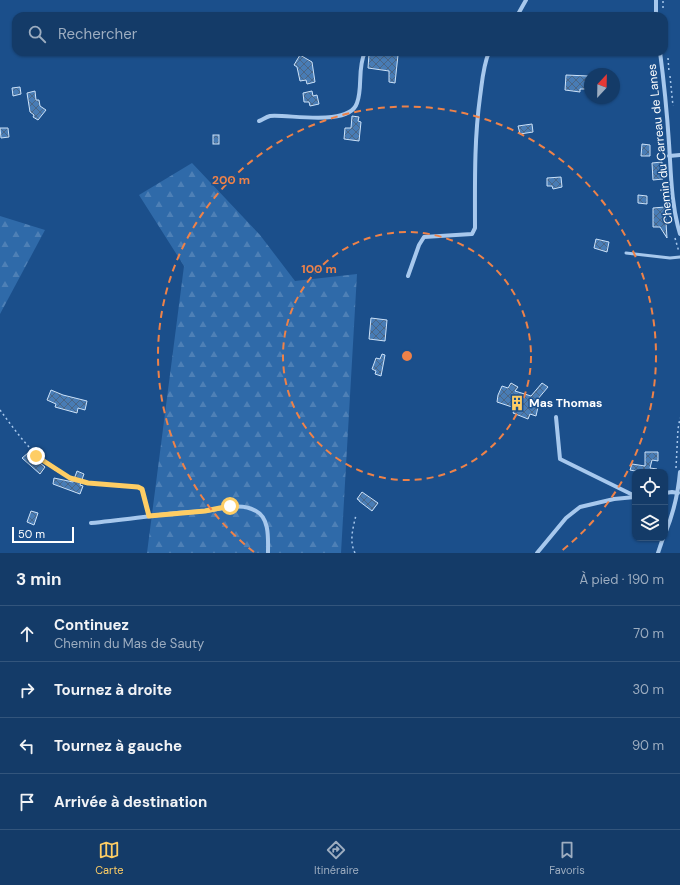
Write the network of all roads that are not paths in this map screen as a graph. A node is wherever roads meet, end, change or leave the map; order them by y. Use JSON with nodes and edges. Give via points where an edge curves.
{"nodes":[{"id":1,"x":526,"y":0,"type":"edge"},
{"id":2,"x":656,"y":0,"type":"edge"},
{"id":3,"x":519,"y":12,"type":"edge"},
{"id":4,"x":656,"y":12,"type":"edge"},
{"id":5,"x":363,"y":56,"type":"edge"},
{"id":6,"x":487,"y":56,"type":"edge"},
{"id":7,"x":661,"y":56,"type":"edge"},
{"id":8,"x":259,"y":121,"type":"dead end"},
{"id":9,"x":680,"y":155,"type":"edge"},
{"id":10,"x":670,"y":156,"type":"junction"},
{"id":11,"x":680,"y":234,"type":"edge"},
{"id":12,"x":626,"y":253,"type":"dead end"},
{"id":13,"x":680,"y":256,"type":"edge"},
{"id":14,"x":408,"y":276,"type":"dead end"},
{"id":15,"x":556,"y":417,"type":"dead end"},
{"id":16,"x":678,"y":472,"type":"edge"},
{"id":17,"x":668,"y":493,"type":"edge"},
{"id":18,"x":632,"y":494,"type":"edge"},
{"id":19,"x":632,"y":496,"type":"edge"},
{"id":20,"x":679,"y":496,"type":"edge"},
{"id":21,"x":91,"y":523,"type":"dead end"},
{"id":22,"x":668,"y":527,"type":"edge"},
{"id":23,"x":662,"y":541,"type":"edge"},
{"id":24,"x":268,"y":553,"type":"edge"},
{"id":25,"x":537,"y":553,"type":"edge"},
{"id":26,"x":658,"y":553,"type":"edge"}],
"edges":[{"from":1,"to":3,"type":"street"},
{"from":2,"to":4,"type":"street"},
{"from":5,"to":8,"type":"street","via":[[357,103],[351,111],[339,116],[322,118],[269,116]]},
{"from":6,"to":14,"type":"street","via":[[476,129],[475,228],[472,234],[424,237]]},
{"from":7,"to":10,"type":"street","name":"Chemin du Carreau de Lanes"},
{"from":9,"to":10,"type":"street"},
{"from":10,"to":11,"type":"street","name":"Chemin du Carreau de Lanes","via":[[675,217]]},
{"from":12,"to":13,"type":"lane","via":[[670,258]]},
{"from":15,"to":18,"type":"street","via":[[560,458]]},
{"from":16,"to":20,"type":"street"},
{"from":17,"to":20,"type":"street"},
{"from":19,"to":25,"type":"street","via":[[580,507],[566,518]]},
{"from":20,"to":22,"type":"street"},
{"from":21,"to":24,"type":"street","via":[[230,506],[245,507],[257,511],[266,520]]},
{"from":23,"to":26,"type":"street"}]}
